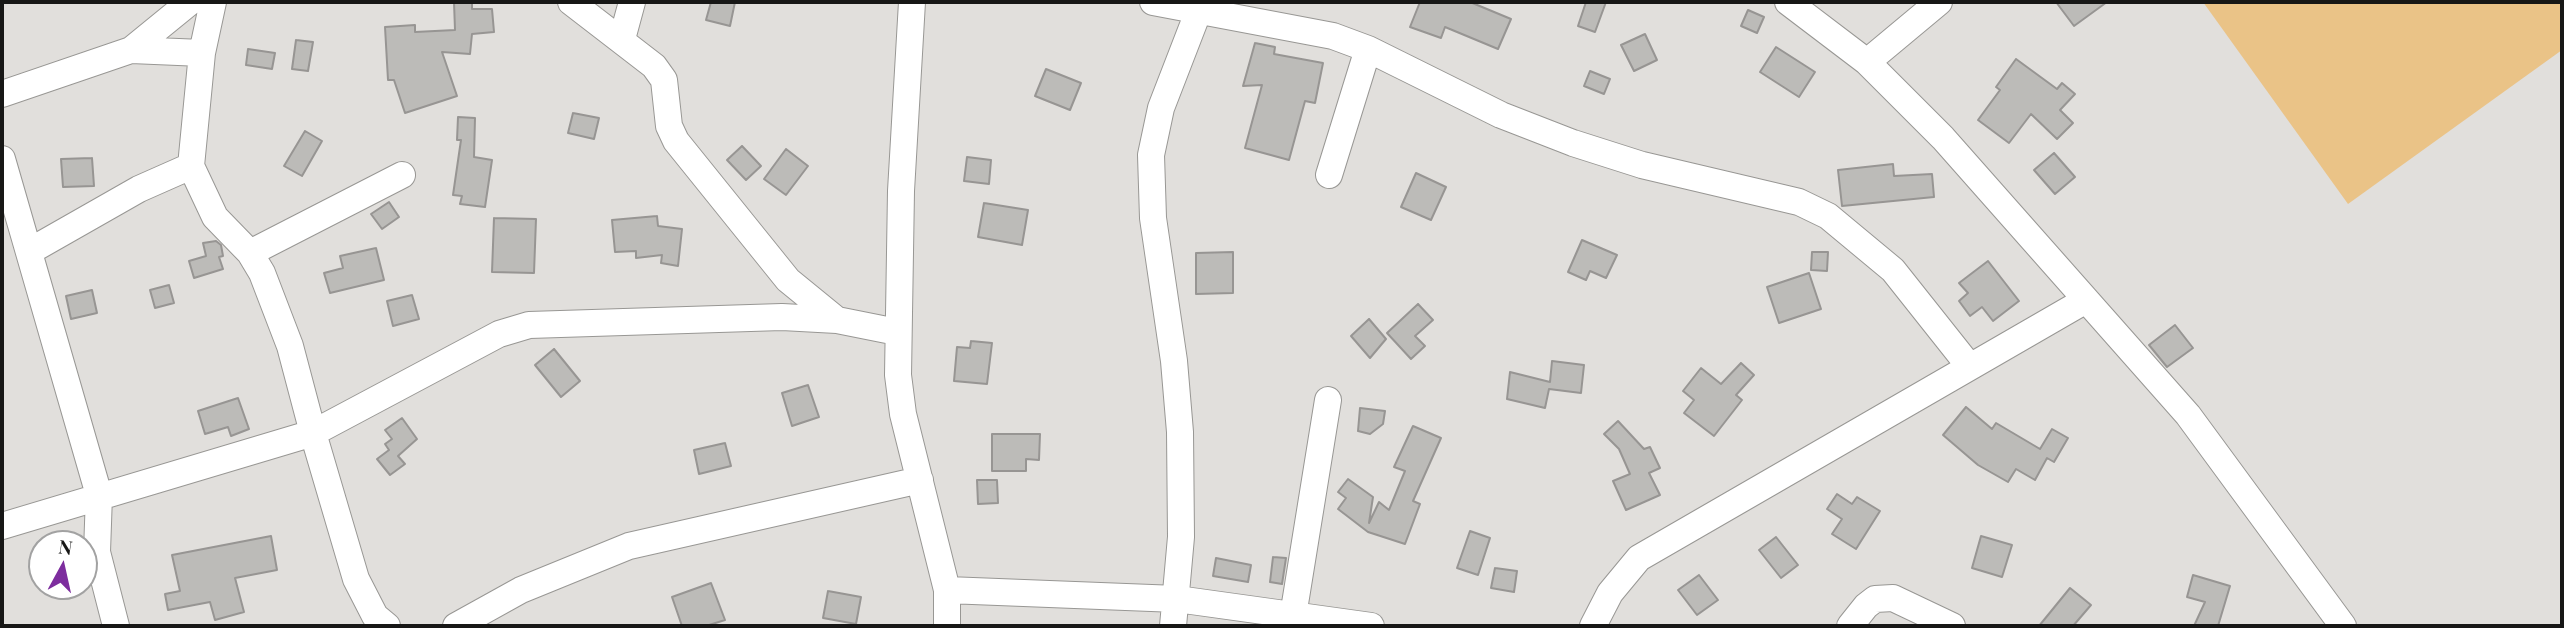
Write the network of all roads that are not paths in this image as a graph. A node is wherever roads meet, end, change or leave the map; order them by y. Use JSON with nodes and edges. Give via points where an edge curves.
{"nodes":[{"id":1,"x":190,"y":2,"type":"edge"},
{"id":2,"x":213,"y":2,"type":"edge"},
{"id":3,"x":571,"y":2,"type":"edge"},
{"id":4,"x":632,"y":2,"type":"edge"},
{"id":5,"x":912,"y":2,"type":"edge"},
{"id":6,"x":1153,"y":2,"type":"edge"},
{"id":7,"x":1788,"y":2,"type":"edge"},
{"id":8,"x":1939,"y":2,"type":"edge"},
{"id":9,"x":1200,"y":6,"type":"edge"},
{"id":10,"x":622,"y":39,"type":"junction"},
{"id":11,"x":1368,"y":49,"type":"junction"},
{"id":12,"x":131,"y":50,"type":"junction"},
{"id":13,"x":201,"y":53,"type":"junction"},
{"id":14,"x":1867,"y":62,"type":"junction"},
{"id":15,"x":2,"y":94,"type":"edge"},
{"id":16,"x":2,"y":159,"type":"edge"},
{"id":17,"x":191,"y":166,"type":"junction"},
{"id":18,"x":402,"y":175,"type":"dead end"},
{"id":19,"x":1329,"y":175,"type":"dead end"},
{"id":20,"x":30,"y":251,"type":"junction"},
{"id":21,"x":250,"y":253,"type":"junction"},
{"id":22,"x":2086,"y":300,"type":"junction"},
{"id":23,"x":837,"y":320,"type":"junction"},
{"id":24,"x":897,"y":332,"type":"junction"},
{"id":25,"x":1970,"y":367,"type":"junction"},
{"id":26,"x":1328,"y":400,"type":"dead end"},
{"id":27,"x":313,"y":433,"type":"junction"},
{"id":28,"x":920,"y":480,"type":"junction"},
{"id":29,"x":99,"y":495,"type":"junction"},
{"id":30,"x":2,"y":526,"type":"edge"},
{"id":31,"x":947,"y":590,"type":"junction"},
{"id":32,"x":1177,"y":599,"type":"junction"},
{"id":33,"x":1293,"y":616,"type":"junction"},
{"id":34,"x":377,"y":623,"type":"edge"},
{"id":35,"x":116,"y":626,"type":"edge"},
{"id":36,"x":456,"y":626,"type":"edge"},
{"id":37,"x":947,"y":626,"type":"edge"},
{"id":38,"x":1173,"y":626,"type":"edge"},
{"id":39,"x":1371,"y":626,"type":"edge"},
{"id":40,"x":1593,"y":626,"type":"edge"},
{"id":41,"x":1850,"y":626,"type":"edge"},
{"id":42,"x":1952,"y":626,"type":"edge"},
{"id":43,"x":2343,"y":626,"type":"edge"}],
"edges":[{"from":1,"to":12,"type":"street"},
{"from":2,"to":13,"type":"street"},
{"from":3,"to":10,"type":"street"},
{"from":4,"to":10,"type":"street"},
{"from":5,"to":24,"type":"street"},
{"from":6,"to":9,"type":"street"},
{"from":7,"to":14,"type":"street"},
{"from":8,"to":14,"type":"street"},
{"from":9,"to":11,"type":"street","via":[[1333,36]]},
{"from":9,"to":32,"type":"street","via":[[1161,108],[1151,155],[1153,218],[1180,432]]},
{"from":10,"to":23,"type":"street","via":[[654,66],[663,80],[669,126],[709,185],[788,280]]},
{"from":11,"to":19,"type":"street"},
{"from":11,"to":25,"type":"street","via":[[1501,115],[1573,143],[1642,165],[1770,193],[1828,216],[1894,270]]},
{"from":12,"to":13,"type":"street"},
{"from":12,"to":15,"type":"street"},
{"from":13,"to":17,"type":"street"},
{"from":14,"to":22,"type":"street","via":[[1943,138]]},
{"from":16,"to":20,"type":"street"},
{"from":17,"to":20,"type":"street","via":[[139,189]]},
{"from":17,"to":21,"type":"street","via":[[215,217]]},
{"from":18,"to":21,"type":"street"},
{"from":20,"to":29,"type":"street"},
{"from":21,"to":27,"type":"street","via":[[286,335]]},
{"from":22,"to":25,"type":"street"},
{"from":22,"to":43,"type":"street","via":[[2188,415]]},
{"from":23,"to":24,"type":"street"},
{"from":23,"to":27,"type":"street","via":[[731,316],[529,325],[488,340]]},
{"from":24,"to":28,"type":"street","via":[[903,414]]},
{"from":25,"to":40,"type":"street","via":[[1639,558],[1610,593]]},
{"from":26,"to":33,"type":"street"},
{"from":27,"to":29,"type":"street"},
{"from":27,"to":34,"type":"street","via":[[356,579]]},
{"from":28,"to":31,"type":"street"},
{"from":28,"to":36,"type":"street","via":[[629,546],[521,590]]},
{"from":29,"to":30,"type":"street"},
{"from":29,"to":35,"type":"street","via":[[97,552]]},
{"from":31,"to":32,"type":"street"},
{"from":31,"to":37,"type":"street"},
{"from":32,"to":33,"type":"street"},
{"from":32,"to":38,"type":"street"},
{"from":33,"to":39,"type":"street"},
{"from":41,"to":42,"type":"street","via":[[1875,599],[1893,598]]}]}
